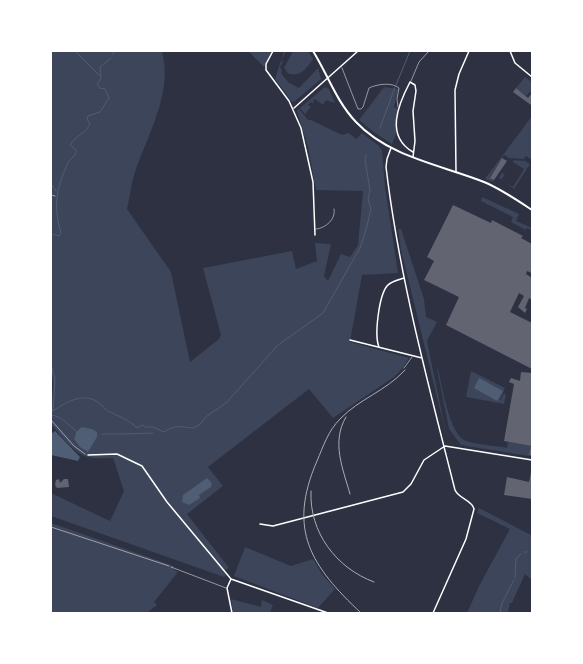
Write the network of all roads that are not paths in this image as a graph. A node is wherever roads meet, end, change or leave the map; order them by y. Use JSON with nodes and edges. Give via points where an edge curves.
{"nodes":[{"id":1,"x":273,"y":51,"type":"edge"},
{"id":2,"x":313,"y":51,"type":"edge"},
{"id":3,"x":358,"y":51,"type":"edge"},
{"id":4,"x":429,"y":51,"type":"edge"},
{"id":5,"x":469,"y":51,"type":"edge"},
{"id":6,"x":510,"y":51,"type":"edge"},
{"id":7,"x":341,"y":65,"type":"junction"},
{"id":8,"x":327,"y":78,"type":"junction"},
{"id":9,"x":532,"y":78,"type":"edge"},
{"id":10,"x":410,"y":82,"type":"junction"},
{"id":11,"x":294,"y":108,"type":"junction"},
{"id":12,"x":399,"y":108,"type":"junction"},
{"id":13,"x":391,"y":148,"type":"junction"},
{"id":14,"x":413,"y":152,"type":"junction"},
{"id":15,"x":413,"y":157,"type":"junction"},
{"id":16,"x":456,"y":172,"type":"junction"},
{"id":17,"x":334,"y":209,"type":"dead end"},
{"id":18,"x":532,"y":210,"type":"edge"},
{"id":19,"x":316,"y":230,"type":"junction"},
{"id":20,"x":315,"y":235,"type":"dead end"},
{"id":21,"x":404,"y":278,"type":"junction"},
{"id":22,"x":350,"y":340,"type":"dead end"},
{"id":23,"x":379,"y":347,"type":"junction"},
{"id":24,"x":412,"y":356,"type":"junction"},
{"id":25,"x":423,"y":358,"type":"junction"},
{"id":26,"x":404,"y":368,"type":"dead end"},
{"id":27,"x":445,"y":446,"type":"junction"},
{"id":28,"x":88,"y":455,"type":"road end"},
{"id":29,"x":532,"y":460,"type":"edge"},
{"id":30,"x":260,"y":524,"type":"dead end"},
{"id":31,"x":171,"y":567,"type":"road end"},
{"id":32,"x":231,"y":578,"type":"junction"},
{"id":33,"x":227,"y":588,"type":"junction"},
{"id":34,"x":232,"y":613,"type":"edge"},
{"id":35,"x":328,"y":613,"type":"edge"},
{"id":36,"x":433,"y":613,"type":"edge"}],
"edges":[{"from":1,"to":11,"type":"street","via":[[266,64],[266,70]]},
{"from":2,"to":8,"type":"main road"},
{"from":3,"to":7,"type":"street"},
{"from":4,"to":10,"type":"lane","via":[[419,62]]},
{"from":5,"to":16,"type":"street","via":[[455,90]]},
{"from":6,"to":9,"type":"street","via":[[515,63]]},
{"from":7,"to":8,"type":"street"},
{"from":7,"to":12,"type":"lane","via":[[358,109],[363,106],[369,88],[390,84],[399,88]]},
{"from":8,"to":11,"type":"street"},
{"from":8,"to":13,"type":"main road","via":[[354,120],[372,137]]},
{"from":10,"to":12,"type":"street"},
{"from":10,"to":14,"type":"street","via":[[416,91],[413,111]]},
{"from":11,"to":19,"type":"street","via":[[312,172]]},
{"from":12,"to":14,"type":"street","via":[[398,138]]},
{"from":13,"to":15,"type":"main road"},
{"from":13,"to":21,"type":"street","via":[[386,170]]},
{"from":14,"to":15,"type":"street"},
{"from":15,"to":16,"type":"main road"},
{"from":16,"to":18,"type":"main road","via":[[492,186]]},
{"from":17,"to":19,"type":"lane","via":[[335,214],[330,221]]},
{"from":19,"to":20,"type":"street"},
{"from":21,"to":23,"type":"street","via":[[391,283],[383,293],[378,321]]},
{"from":21,"to":25,"type":"street"},
{"from":22,"to":23,"type":"street"},
{"from":23,"to":24,"type":"street"},
{"from":24,"to":25,"type":"street"},
{"from":24,"to":26,"type":"lane"},
{"from":25,"to":27,"type":"street"},
{"from":27,"to":29,"type":"street"},
{"from":27,"to":30,"type":"street","via":[[424,460],[412,482],[403,492],[273,526]]},
{"from":27,"to":36,"type":"street","via":[[456,492],[473,505],[474,509],[466,539]]},
{"from":28,"to":32,"type":"street","via":[[117,454],[142,466],[167,502]]},
{"from":31,"to":33,"type":"lane"},
{"from":32,"to":33,"type":"street"},
{"from":32,"to":35,"type":"street"},
{"from":33,"to":34,"type":"street"}]}
